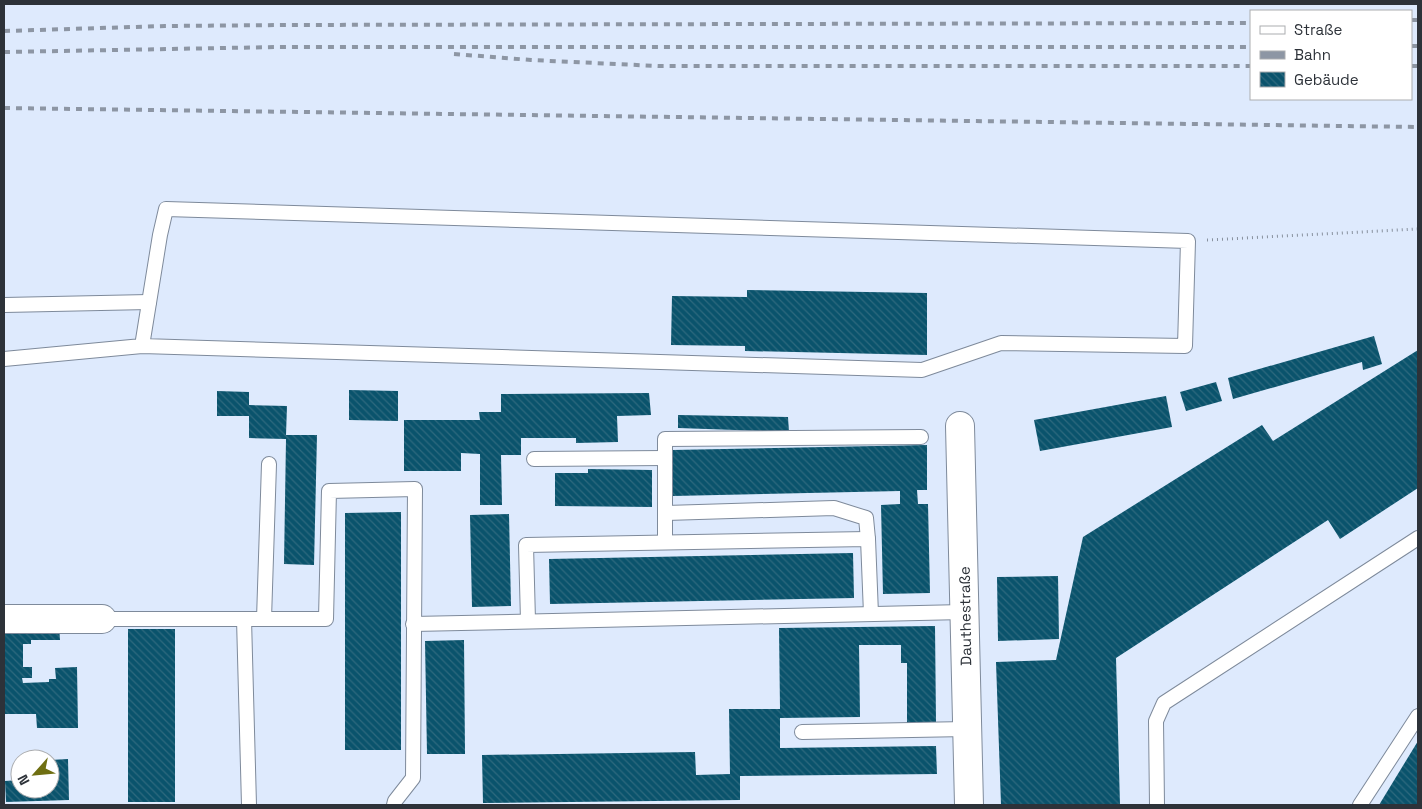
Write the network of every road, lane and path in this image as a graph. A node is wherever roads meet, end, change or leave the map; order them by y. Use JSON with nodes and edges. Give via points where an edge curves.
{"nodes":[{"id":1,"x":1418,"y":229,"type":"edge"},
{"id":2,"x":1188,"y":241,"type":"junction"},
{"id":3,"x":149,"y":302,"type":"junction"},
{"id":4,"x":4,"y":305,"type":"edge"},
{"id":5,"x":142,"y":346,"type":"junction"},
{"id":6,"x":4,"y":359,"type":"edge"},
{"id":7,"x":960,"y":426,"type":"dead end"},
{"id":8,"x":921,"y":437,"type":"dead end"},
{"id":9,"x":665,"y":458,"type":"junction"},
{"id":10,"x":534,"y":459,"type":"dead end"},
{"id":11,"x":269,"y":464,"type":"dead end"},
{"id":12,"x":666,"y":513,"type":"junction"},
{"id":13,"x":1418,"y":538,"type":"edge"},
{"id":14,"x":868,"y":539,"type":"junction"},
{"id":15,"x":666,"y":542,"type":"junction"},
{"id":16,"x":964,"y":612,"type":"junction"},
{"id":17,"x":870,"y":614,"type":"junction"},
{"id":18,"x":102,"y":619,"type":"joint"},
{"id":19,"x":244,"y":619,"type":"junction"},
{"id":20,"x":264,"y":619,"type":"junction"},
{"id":21,"x":4,"y":620,"type":"edge"},
{"id":22,"x":528,"y":621,"type":"junction"},
{"id":23,"x":413,"y":624,"type":"junction"},
{"id":24,"x":1418,"y":716,"type":"edge"},
{"id":25,"x":968,"y":729,"type":"junction"},
{"id":26,"x":802,"y":732,"type":"dead end"},
{"id":27,"x":249,"y":805,"type":"edge"},
{"id":28,"x":394,"y":805,"type":"edge"},
{"id":29,"x":970,"y":805,"type":"edge"},
{"id":30,"x":1157,"y":805,"type":"edge"},
{"id":31,"x":1360,"y":805,"type":"edge"}],
"edges":[{"from":1,"to":2,"type":"path"},
{"from":2,"to":3,"type":"lane","via":[[166,209]]},
{"from":2,"to":5,"type":"lane","via":[[1184,346],[1001,343],[922,370]]},
{"from":3,"to":4,"type":"lane"},
{"from":3,"to":5,"type":"lane"},
{"from":5,"to":6,"type":"lane"},
{"from":7,"to":16,"type":"street","name":"Dauthestraße"},
{"from":8,"to":9,"type":"lane","via":[[665,439]]},
{"from":9,"to":10,"type":"lane"},
{"from":9,"to":12,"type":"lane"},
{"from":11,"to":20,"type":"lane"},
{"from":12,"to":14,"type":"lane","via":[[834,508],[866,518]]},
{"from":12,"to":15,"type":"lane"},
{"from":13,"to":30,"type":"lane","via":[[1164,703],[1156,721]]},
{"from":14,"to":15,"type":"lane"},
{"from":14,"to":17,"type":"lane"},
{"from":15,"to":22,"type":"lane","via":[[526,545]]},
{"from":16,"to":17,"type":"lane"},
{"from":16,"to":25,"type":"street","name":"Dauthestraße"},
{"from":17,"to":22,"type":"lane"},
{"from":18,"to":19,"type":"lane"},
{"from":18,"to":21,"type":"street"},
{"from":19,"to":20,"type":"lane"},
{"from":19,"to":27,"type":"lane"},
{"from":20,"to":23,"type":"lane","via":[[326,619],[329,491],[415,489]]},
{"from":22,"to":23,"type":"lane"},
{"from":23,"to":28,"type":"lane","via":[[413,778]]},
{"from":24,"to":31,"type":"lane"},
{"from":25,"to":26,"type":"lane"},
{"from":25,"to":29,"type":"street","name":"Dauthestraße"}]}
